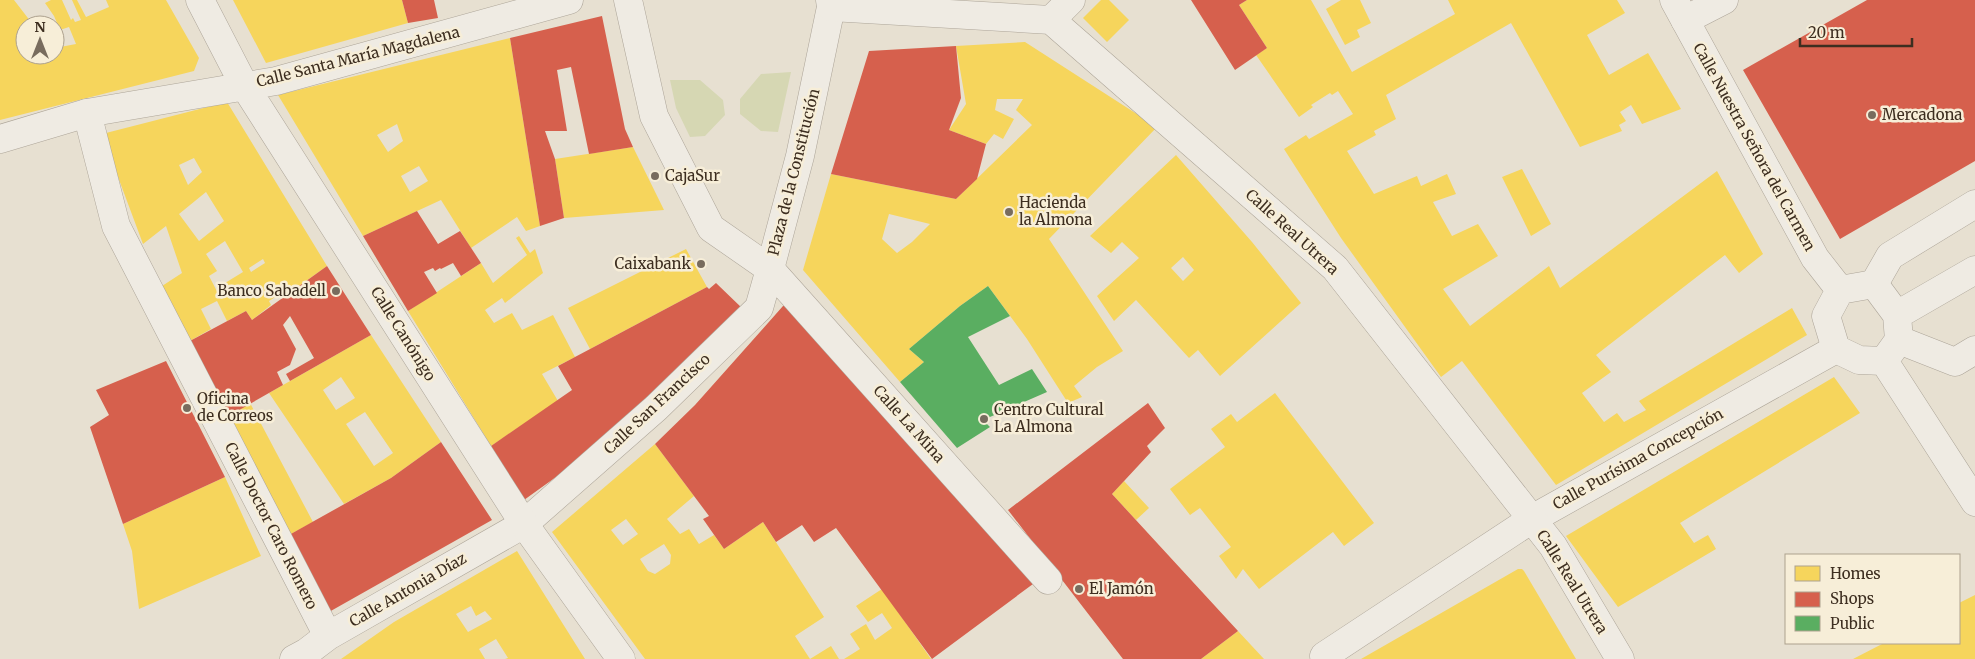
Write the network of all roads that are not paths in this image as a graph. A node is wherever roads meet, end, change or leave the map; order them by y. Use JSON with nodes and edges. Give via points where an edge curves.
{"nodes":[{"id":1,"x":200,"y":0,"type":"edge"},
{"id":2,"x":569,"y":0,"type":"edge"},
{"id":3,"x":628,"y":0,"type":"edge"},
{"id":4,"x":1071,"y":0,"type":"edge"},
{"id":5,"x":1724,"y":0,"type":"edge"},
{"id":6,"x":831,"y":4,"type":"edge"},
{"id":7,"x":1680,"y":10,"type":"edge"},
{"id":8,"x":1051,"y":20,"type":"junction"},
{"id":9,"x":244,"y":85,"type":"junction"},
{"id":10,"x":87,"y":113,"type":"junction"},
{"id":11,"x":0,"y":139,"type":"edge"},
{"id":12,"x":1975,"y":204,"type":"edge"},
{"id":13,"x":770,"y":270,"type":"junction"},
{"id":14,"x":1975,"y":270,"type":"edge"},
{"id":15,"x":1874,"y":284,"type":"junction"},
{"id":16,"x":1840,"y":290,"type":"junction"},
{"id":17,"x":1894,"y":338,"type":"junction"},
{"id":18,"x":1836,"y":349,"type":"junction"},
{"id":19,"x":1975,"y":350,"type":"edge"},
{"id":20,"x":1975,"y":502,"type":"edge"},
{"id":21,"x":1532,"y":519,"type":"junction"},
{"id":22,"x":524,"y":524,"type":"junction"},
{"id":23,"x":1048,"y":580,"type":"dead end"},
{"id":24,"x":328,"y":636,"type":"junction"},
{"id":25,"x":1323,"y":658,"type":"edge"},
{"id":26,"x":294,"y":659,"type":"edge"},
{"id":27,"x":620,"y":659,"type":"edge"},
{"id":28,"x":1620,"y":659,"type":"edge"}],
"edges":[{"from":1,"to":9,"type":"street","name":"Calle Canónigo"},
{"from":2,"to":9,"type":"street","name":"Calle Santa María Magdalena","via":[[276,81]]},
{"from":3,"to":13,"type":"street","name":"Plaza de la Constitución","via":[[654,116],[711,228]]},
{"from":4,"to":8,"type":"street"},
{"from":5,"to":7,"type":"street"},
{"from":6,"to":8,"type":"street"},
{"from":6,"to":13,"type":"street","name":"Plaza de la Constitución","via":[[800,156]]},
{"from":7,"to":16,"type":"street","name":"Calle Nuestra Señora del Carmen","via":[[1815,258]]},
{"from":8,"to":21,"type":"street","name":"Calle Real Utrera","via":[[1335,268]]},
{"from":9,"to":10,"type":"street","name":"Calle Santa María Magdalena"},
{"from":9,"to":22,"type":"street","name":"Calle Canónigo"},
{"from":10,"to":11,"type":"street","name":"Calle Santa María Magdalena"},
{"from":10,"to":24,"type":"street","name":"Calle Doctor Caro Romero","via":[[116,226]]},
{"from":12,"to":15,"type":"street","via":[[1890,256]]},
{"from":13,"to":22,"type":"street","name":"Calle San Francisco","via":[[759,308],[656,408]]},
{"from":13,"to":23,"type":"street","name":"Calle La Mina"},
{"from":14,"to":17,"type":"street"},
{"from":15,"to":16,"type":"street"},
{"from":15,"to":17,"type":"street"},
{"from":16,"to":18,"type":"street","via":[[1826,316]]},
{"from":17,"to":18,"type":"street","via":[[1859,360]]},
{"from":17,"to":19,"type":"street","via":[[1955,362]]},
{"from":17,"to":20,"type":"street"},
{"from":18,"to":21,"type":"street","name":"Calle Purísima Concepción"},
{"from":21,"to":25,"type":"street","name":"Calle Purísima Concepción"},
{"from":21,"to":28,"type":"street","name":"Calle Real Utrera","via":[[1553,546]]},
{"from":22,"to":24,"type":"street","name":"Calle Antonia Díaz"},
{"from":22,"to":27,"type":"street","name":"Calle Canónigo"},
{"from":24,"to":26,"type":"street","name":"Calle Antonia Díaz"}]}
